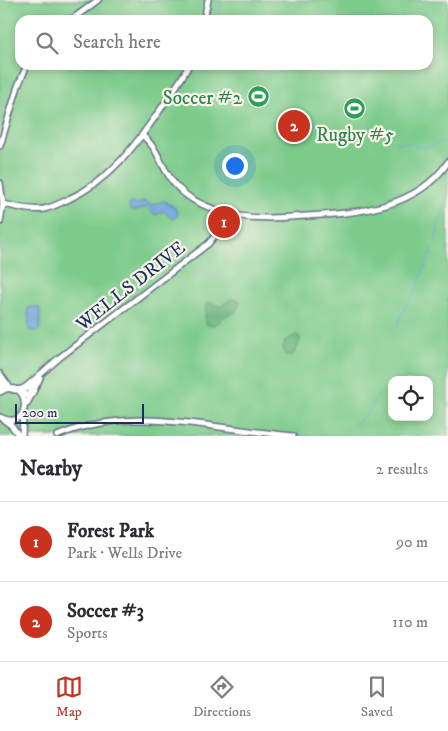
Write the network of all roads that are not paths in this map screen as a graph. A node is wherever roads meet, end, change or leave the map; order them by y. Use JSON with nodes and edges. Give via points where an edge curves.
{"nodes":[{"id":1,"x":98,"y":0,"type":"edge"},
{"id":2,"x":208,"y":0,"type":"edge"},
{"id":3,"x":78,"y":15,"type":"edge"},
{"id":4,"x":205,"y":15,"type":"edge"},
{"id":5,"x":25,"y":70,"type":"edge"},
{"id":6,"x":186,"y":70,"type":"edge"},
{"id":7,"x":142,"y":135,"type":"junction"},
{"id":8,"x":0,"y":146,"type":"edge"},
{"id":9,"x":448,"y":162,"type":"edge"},
{"id":10,"x":0,"y":183,"type":"edge"},
{"id":11,"x":3,"y":204,"type":"junction"},
{"id":12,"x":225,"y":213,"type":"junction"},
{"id":13,"x":0,"y":222,"type":"edge"},
{"id":14,"x":43,"y":373,"type":"junction"},
{"id":15,"x":0,"y":374,"type":"edge"},
{"id":16,"x":12,"y":389,"type":"junction"},
{"id":17,"x":0,"y":392,"type":"edge"},
{"id":18,"x":24,"y":411,"type":"junction"},
{"id":19,"x":2,"y":418,"type":"edge"},
{"id":20,"x":21,"y":436,"type":"edge"},
{"id":21,"x":57,"y":436,"type":"edge"},
{"id":22,"x":293,"y":436,"type":"edge"}],
"edges":[{"from":1,"to":3,"type":"street"},
{"from":2,"to":4,"type":"street"},
{"from":5,"to":8,"type":"street"},
{"from":6,"to":7,"type":"street"},
{"from":7,"to":11,"type":"street","via":[[111,172],[72,198],[41,209]]},
{"from":7,"to":12,"type":"street","via":[[157,150],[165,170],[179,190],[194,202]]},
{"from":9,"to":12,"type":"street","via":[[426,186],[394,202],[368,210],[273,218]]},
{"from":10,"to":11,"type":"street"},
{"from":11,"to":13,"type":"street"},
{"from":12,"to":14,"type":"street","name":"WELLS DRIVE","via":[[218,231],[208,244]]},
{"from":14,"to":16,"type":"street","name":"WELLS DRIVE","via":[[25,388]]},
{"from":14,"to":18,"type":"street","name":"WELLS DRIVE"},
{"from":15,"to":16,"type":"street"},
{"from":16,"to":17,"type":"street","name":"WELLS DRIVE"},
{"from":16,"to":18,"type":"street","via":[[23,397]]},
{"from":18,"to":19,"type":"street","via":[[14,420]]},
{"from":18,"to":20,"type":"street"},
{"from":19,"to":20,"type":"street"},
{"from":21,"to":22,"type":"street","via":[[91,424],[144,419]]}]}
